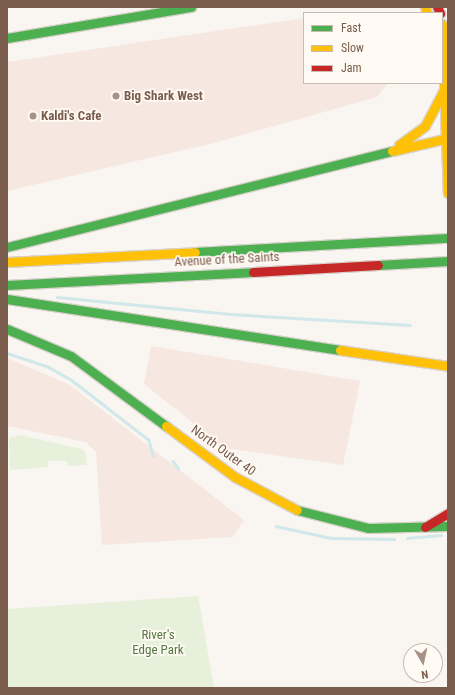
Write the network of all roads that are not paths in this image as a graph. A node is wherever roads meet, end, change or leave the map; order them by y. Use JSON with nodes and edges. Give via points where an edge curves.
{"nodes":[{"id":1,"x":191,"y":7,"type":"edge"},
{"id":2,"x":7,"y":38,"type":"edge"},
{"id":3,"x":443,"y":53,"type":"edge"},
{"id":4,"x":444,"y":82,"type":"edge"},
{"id":5,"x":447,"y":139,"type":"edge"},
{"id":6,"x":391,"y":148,"type":"junction"},
{"id":7,"x":448,"y":185,"type":"edge"},
{"id":8,"x":448,"y":193,"type":"edge"},
{"id":9,"x":448,"y":238,"type":"edge"},
{"id":10,"x":7,"y":247,"type":"edge"},
{"id":11,"x":448,"y":261,"type":"edge"},
{"id":12,"x":7,"y":262,"type":"edge"},
{"id":13,"x":7,"y":285,"type":"edge"},
{"id":14,"x":7,"y":299,"type":"edge"},
{"id":15,"x":7,"y":329,"type":"edge"},
{"id":16,"x":448,"y":366,"type":"edge"},
{"id":17,"x":448,"y":513,"type":"edge"},
{"id":18,"x":448,"y":526,"type":"edge"},
{"id":19,"x":423,"y":528,"type":"junction"}],
"edges":[{"from":1,"to":2,"type":"main road"},
{"from":3,"to":4,"type":"main road"},
{"from":4,"to":5,"type":"main road"},
{"from":4,"to":6,"type":"main road","via":[[425,126]]},
{"from":5,"to":6,"type":"main road"},
{"from":5,"to":7,"type":"main road"},
{"from":6,"to":10,"type":"main road"},
{"from":7,"to":8,"type":"main road"},
{"from":9,"to":12,"type":"main road","name":"Avenue of the Saints"},
{"from":11,"to":13,"type":"main road","name":"Avenue of the Saints"},
{"from":14,"to":16,"type":"main road"},
{"from":15,"to":19,"type":"main road","name":"North Outer 40","via":[[70,356],[235,477],[288,507],[313,517],[368,528]]},
{"from":17,"to":19,"type":"main road"},
{"from":18,"to":19,"type":"main road","name":"North Outer 40"}]}
